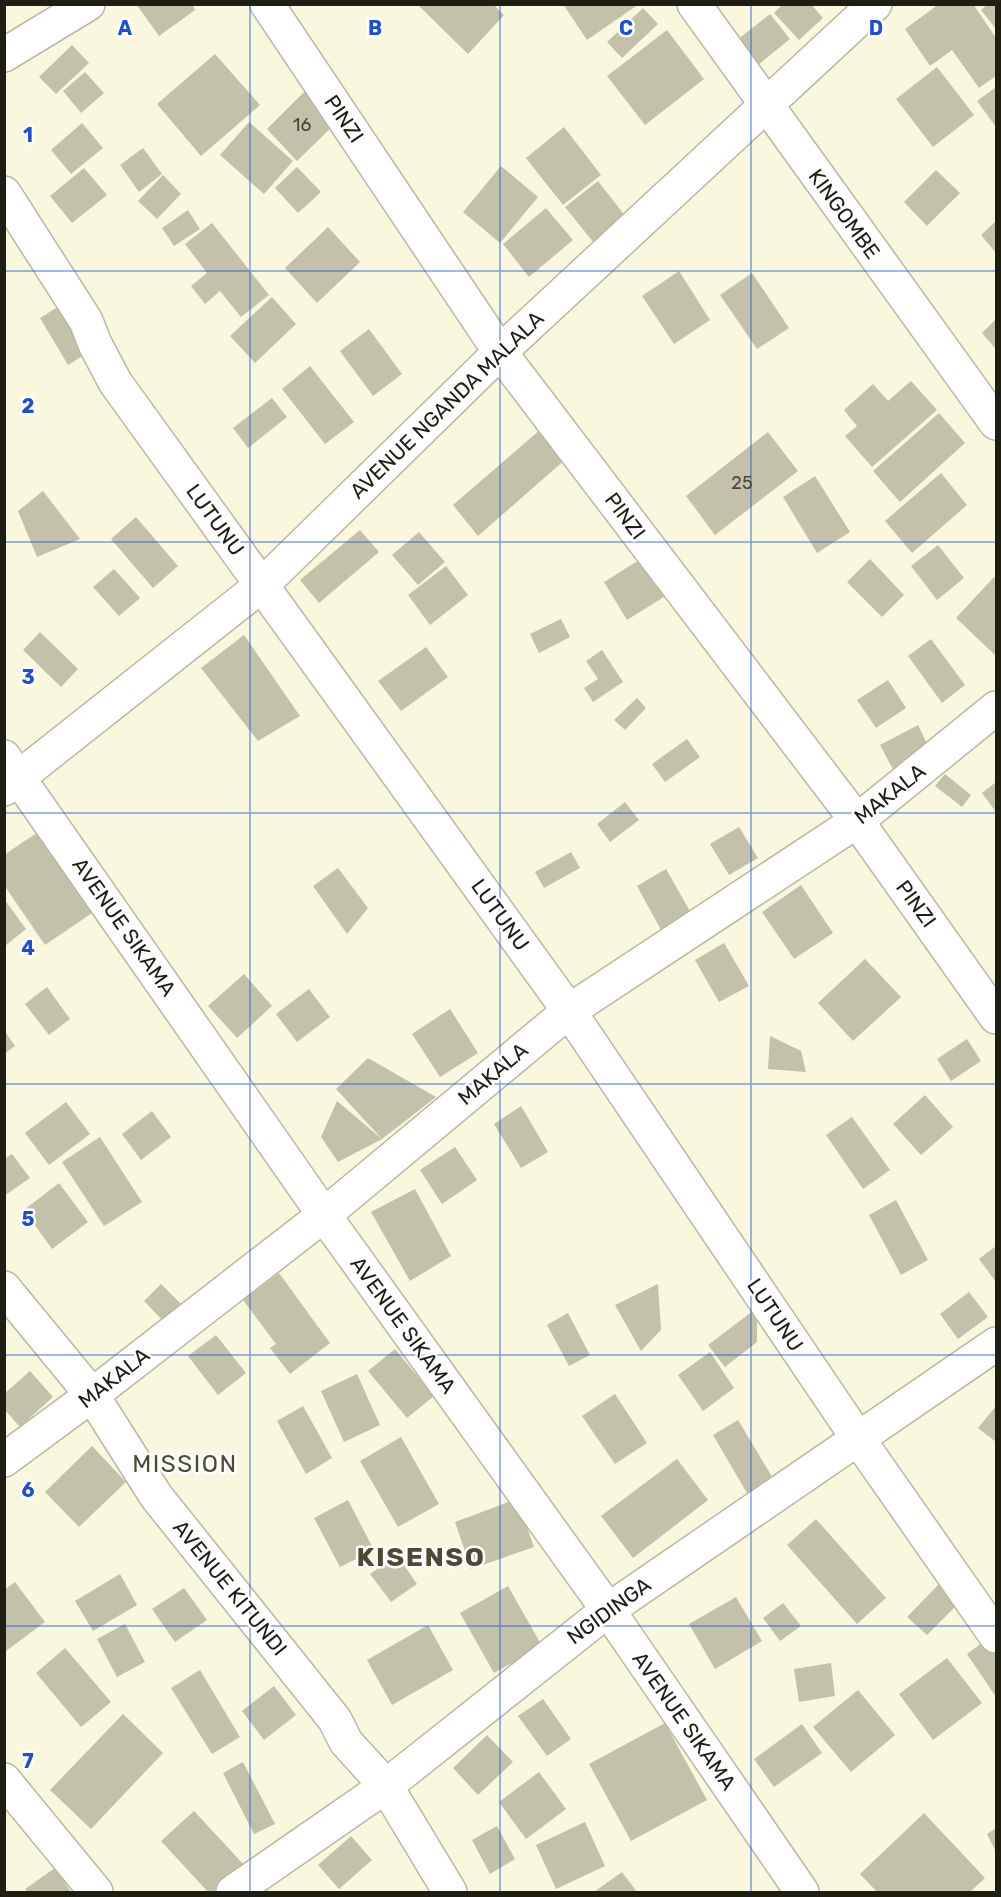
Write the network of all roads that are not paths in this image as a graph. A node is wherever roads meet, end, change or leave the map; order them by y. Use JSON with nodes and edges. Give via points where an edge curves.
{"nodes":[{"id":1,"x":88,"y":4,"type":"edge"},
{"id":2,"x":267,"y":4,"type":"edge"},
{"id":3,"x":694,"y":4,"type":"edge"},
{"id":4,"x":875,"y":4,"type":"edge"},
{"id":5,"x":4,"y":55,"type":"edge"},
{"id":6,"x":765,"y":106,"type":"junction"},
{"id":7,"x":4,"y":193,"type":"edge"},
{"id":8,"x":500,"y":352,"type":"junction"},
{"id":9,"x":996,"y":423,"type":"edge"},
{"id":10,"x":262,"y":585,"type":"junction"},
{"id":11,"x":996,"y":708,"type":"edge"},
{"id":12,"x":9,"y":774,"type":"edge"},
{"id":13,"x":857,"y":821,"type":"junction"},
{"id":14,"x":569,"y":1011,"type":"junction"},
{"id":15,"x":996,"y":1017,"type":"edge"},
{"id":16,"x":324,"y":1215,"type":"junction"},
{"id":17,"x":4,"y":1288,"type":"edge"},
{"id":18,"x":996,"y":1344,"type":"edge"},
{"id":19,"x":92,"y":1395,"type":"junction"},
{"id":20,"x":859,"y":1440,"type":"junction"},
{"id":21,"x":4,"y":1460,"type":"edge"},
{"id":22,"x":608,"y":1610,"type":"junction"},
{"id":23,"x":996,"y":1636,"type":"edge"},
{"id":24,"x":4,"y":1780,"type":"edge"},
{"id":25,"x":386,"y":1786,"type":"junction"},
{"id":26,"x":96,"y":1893,"type":"edge"},
{"id":27,"x":232,"y":1893,"type":"edge"},
{"id":28,"x":450,"y":1893,"type":"edge"},
{"id":29,"x":802,"y":1893,"type":"edge"}],
"edges":[{"from":1,"to":5,"type":"street"},
{"from":2,"to":8,"type":"street","name":"PINZI"},
{"from":3,"to":6,"type":"street","name":"KINGOMBE"},
{"from":4,"to":6,"type":"street","name":"AVENUE NGANDA MALALA"},
{"from":6,"to":8,"type":"street","name":"AVENUE NGANDA MALALA"},
{"from":6,"to":9,"type":"street","name":"KINGOMBE"},
{"from":7,"to":10,"type":"street","name":"LUTUNU","via":[[86,321],[115,382]]},
{"from":8,"to":10,"type":"street","name":"AVENUE NGANDA MALALA"},
{"from":8,"to":13,"type":"street","name":"PINZI"},
{"from":10,"to":12,"type":"street","name":"AVENUE NGANDA MALALA"},
{"from":10,"to":14,"type":"street","name":"LUTUNU"},
{"from":11,"to":13,"type":"street","name":"MAKALA"},
{"from":12,"to":16,"type":"street","name":"AVENUE SIKAMA"},
{"from":13,"to":14,"type":"street","name":"MAKALA"},
{"from":13,"to":15,"type":"street","name":"PINZI"},
{"from":14,"to":16,"type":"street","name":"MAKALA"},
{"from":14,"to":20,"type":"street","name":"LUTUNU"},
{"from":16,"to":19,"type":"street","name":"MAKALA"},
{"from":16,"to":22,"type":"street","name":"AVENUE SIKAMA"},
{"from":17,"to":19,"type":"street","name":"AVENUE KITUNDI"},
{"from":18,"to":20,"type":"street","name":"NGIDINGA"},
{"from":19,"to":21,"type":"street","name":"MAKALA"},
{"from":19,"to":25,"type":"street","name":"AVENUE KITUNDI","via":[[156,1496],[335,1720],[346,1742]]},
{"from":20,"to":22,"type":"street","name":"NGIDINGA"},
{"from":20,"to":23,"type":"street","name":"LUTUNU"},
{"from":22,"to":25,"type":"street","name":"NGIDINGA"},
{"from":22,"to":29,"type":"street","name":"AVENUE SIKAMA"},
{"from":24,"to":26,"type":"street"},
{"from":25,"to":27,"type":"street","name":"NGIDINGA"},
{"from":25,"to":28,"type":"street","name":"AVENUE KITUNDI"}]}
